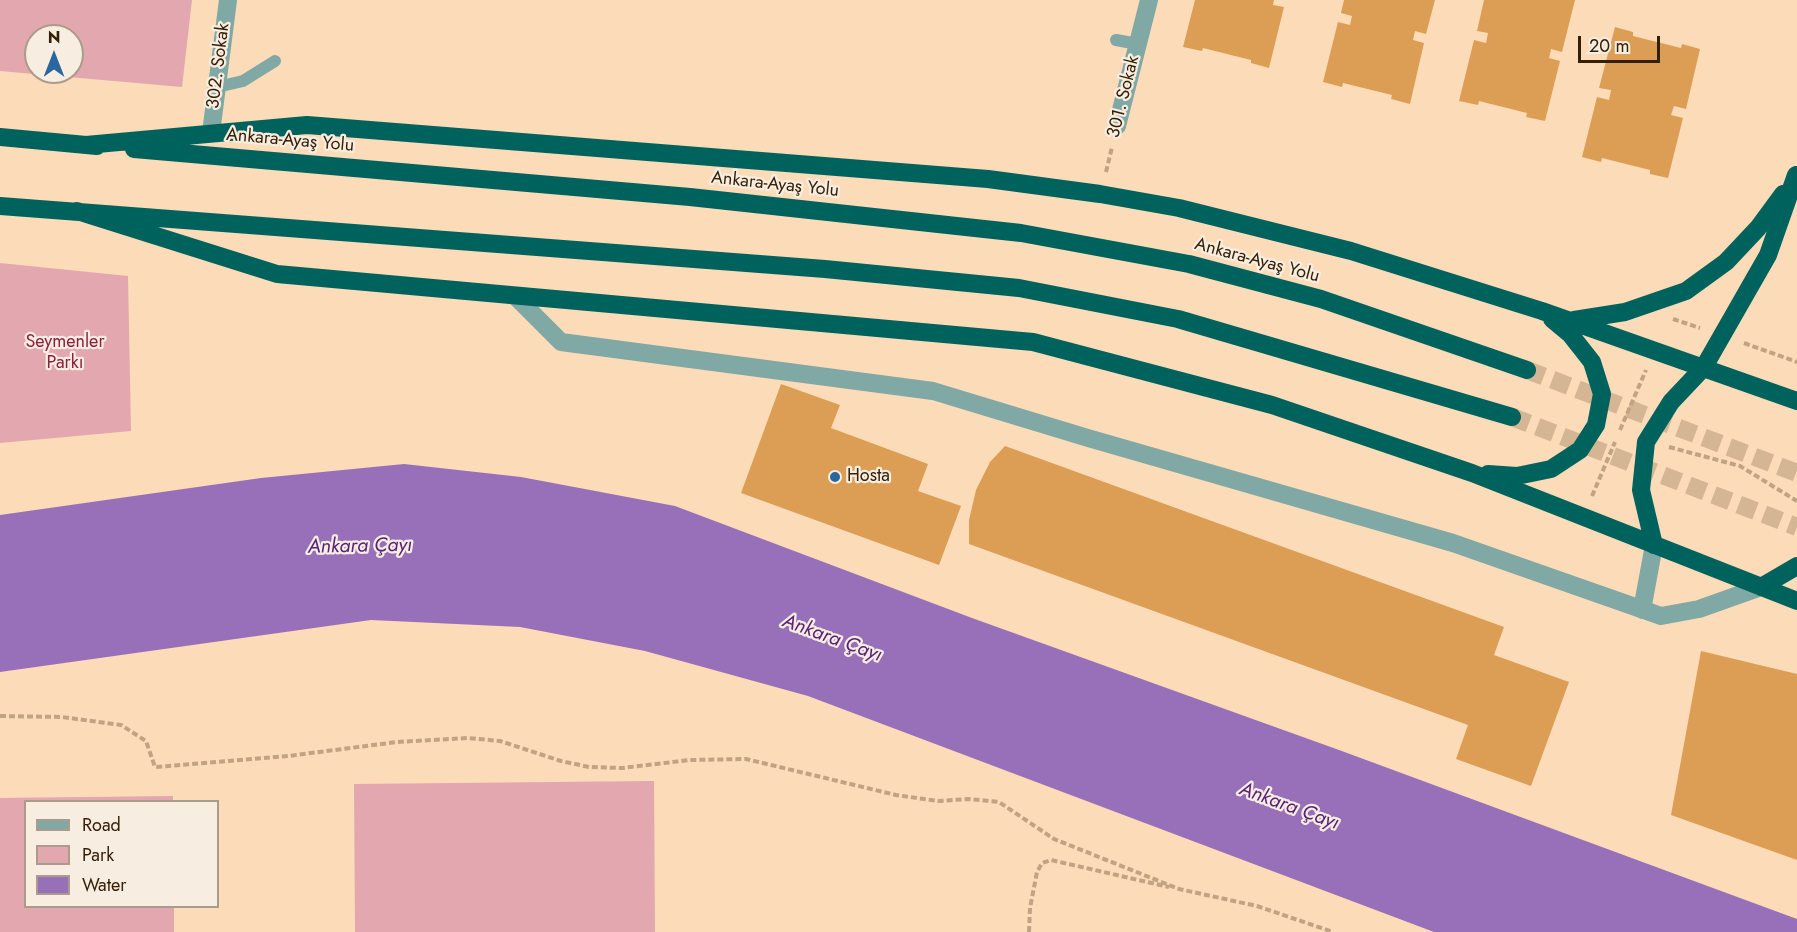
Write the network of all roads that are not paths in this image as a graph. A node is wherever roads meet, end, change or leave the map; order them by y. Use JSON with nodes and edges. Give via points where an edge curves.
{"nodes":[{"id":1,"x":228,"y":0,"type":"edge"},
{"id":2,"x":1149,"y":0,"type":"edge"},
{"id":3,"x":1116,"y":40,"type":"dead end"},
{"id":4,"x":1138,"y":44,"type":"junction"},
{"id":5,"x":275,"y":61,"type":"dead end"},
{"id":6,"x":217,"y":87,"type":"junction"},
{"id":7,"x":1117,"y":126,"type":"road end"},
{"id":8,"x":211,"y":133,"type":"junction"},
{"id":9,"x":0,"y":137,"type":"edge"},
{"id":10,"x":86,"y":145,"type":"junction"},
{"id":11,"x":1796,"y":175,"type":"edge"},
{"id":12,"x":0,"y":206,"type":"edge"},
{"id":13,"x":77,"y":211,"type":"junction"},
{"id":14,"x":515,"y":296,"type":"junction"},
{"id":15,"x":1542,"y":311,"type":"junction"},
{"id":16,"x":1569,"y":321,"type":"junction"},
{"id":17,"x":1704,"y":367,"type":"junction"},
{"id":18,"x":1527,"y":370,"type":"tunnel mouth"},
{"id":19,"x":1797,"y":401,"type":"edge"},
{"id":20,"x":1512,"y":417,"type":"tunnel mouth"},
{"id":21,"x":1472,"y":473,"type":"junction"},
{"id":22,"x":1654,"y":545,"type":"junction"},
{"id":23,"x":1797,"y":566,"type":"edge"},
{"id":24,"x":1761,"y":587,"type":"junction"},
{"id":25,"x":1797,"y":601,"type":"edge"},
{"id":26,"x":1642,"y":610,"type":"junction"}],
"edges":[{"from":1,"to":6,"type":"street","name":"302. Sokak"},
{"from":2,"to":4,"type":"street","name":"301. Sokak"},
{"from":3,"to":4,"type":"lane"},
{"from":4,"to":7,"type":"street","name":"301. Sokak"},
{"from":5,"to":6,"type":"lane","via":[[243,81]]},
{"from":6,"to":8,"type":"street","name":"302. Sokak"},
{"from":8,"to":10,"type":"highway"},
{"from":8,"to":15,"type":"highway","via":[[307,125],[988,179],[1179,208],[1351,251]]},
{"from":9,"to":10,"type":"highway","name":"Ankara-Ayaş Yolu"},
{"from":10,"to":18,"type":"highway","name":"Ankara-Ayaş Yolu","via":[[690,197],[1021,233],[1189,264],[1321,299]]},
{"from":11,"to":16,"type":"highway","via":[[1758,228],[1726,262],[1686,291],[1625,312]]},
{"from":11,"to":17,"type":"highway","via":[[1768,255]]},
{"from":12,"to":13,"type":"highway"},
{"from":13,"to":14,"type":"highway","via":[[277,274]]},
{"from":13,"to":20,"type":"highway","via":[[814,268],[1019,288],[1178,319]]},
{"from":14,"to":21,"type":"highway","via":[[1033,342],[1272,405]]},
{"from":14,"to":26,"type":"street","via":[[561,342],[933,391],[1453,543]]},
{"from":15,"to":16,"type":"highway"},
{"from":15,"to":21,"type":"highway","via":[[1570,334],[1592,362],[1602,393],[1596,425],[1580,450],[1551,469],[1517,476]]},
{"from":16,"to":17,"type":"highway"},
{"from":17,"to":19,"type":"highway"},
{"from":17,"to":22,"type":"highway","via":[[1671,402],[1646,442],[1641,490]]},
{"from":21,"to":22,"type":"highway"},
{"from":22,"to":24,"type":"highway"},
{"from":22,"to":26,"type":"street"},
{"from":23,"to":24,"type":"highway"},
{"from":24,"to":25,"type":"highway"},
{"from":24,"to":26,"type":"street","via":[[1699,609],[1661,616]]}]}
